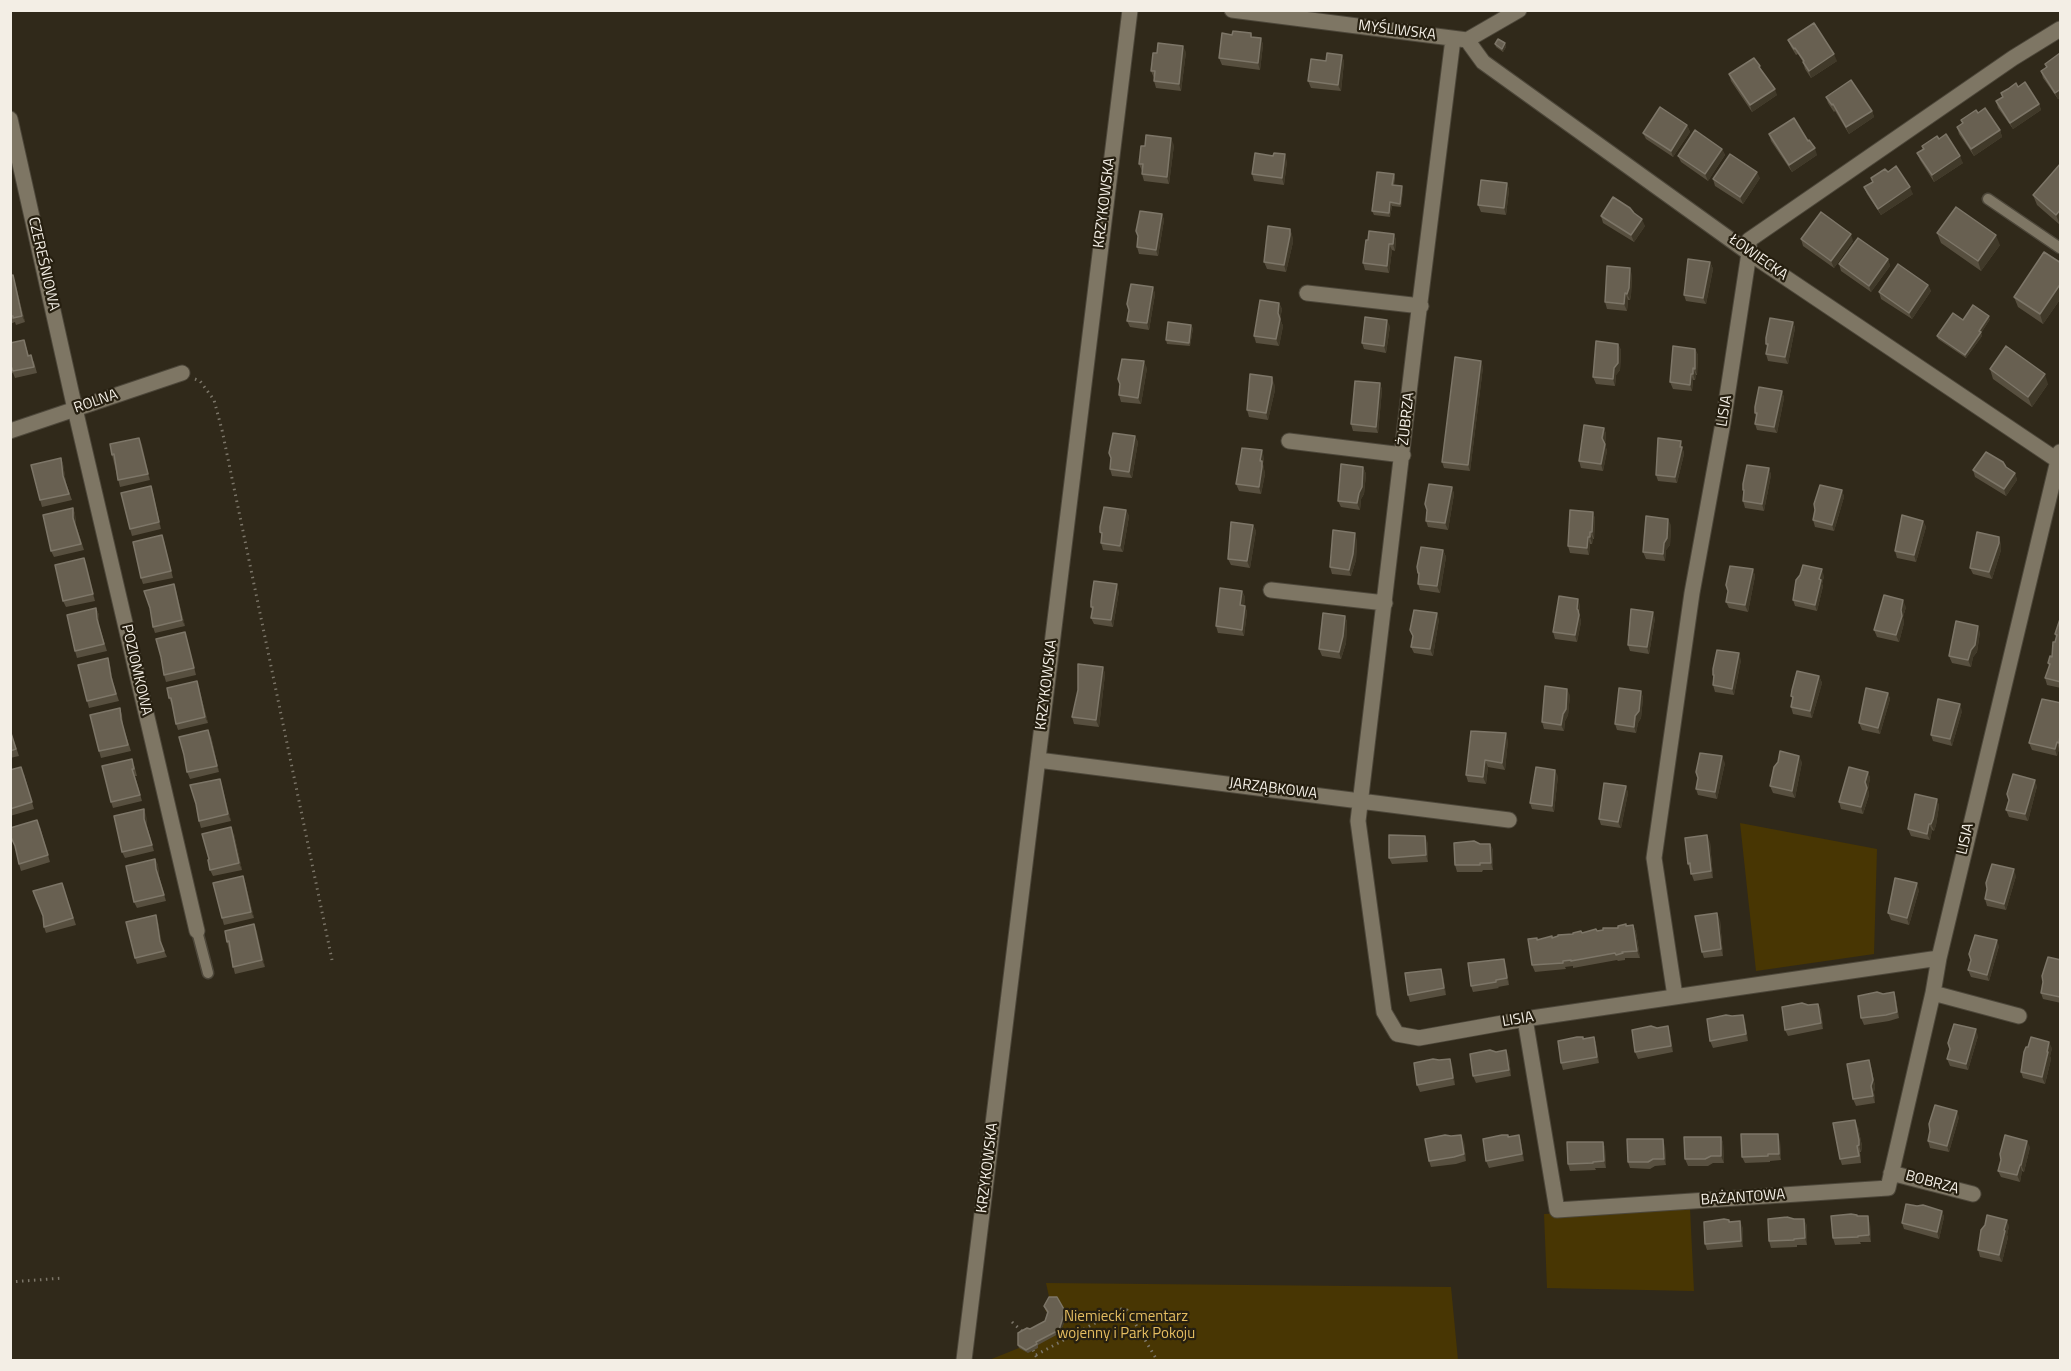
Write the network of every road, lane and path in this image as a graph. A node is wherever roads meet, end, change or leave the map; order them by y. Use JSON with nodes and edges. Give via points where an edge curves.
{"nodes":[{"id":1,"x":1130,"y":10,"type":"edge"},
{"id":2,"x":1232,"y":10,"type":"edge"},
{"id":3,"x":1519,"y":10,"type":"edge"},
{"id":4,"x":1302,"y":15,"type":"edge"},
{"id":5,"x":2061,"y":29,"type":"edge"},
{"id":6,"x":1460,"y":40,"type":"junction"},
{"id":7,"x":10,"y":119,"type":"edge"},
{"id":8,"x":1988,"y":199,"type":"dead end"},
{"id":9,"x":2061,"y":248,"type":"edge"},
{"id":10,"x":1749,"y":253,"type":"junction"},
{"id":11,"x":1306,"y":293,"type":"dead end"},
{"id":12,"x":1421,"y":306,"type":"junction"},
{"id":13,"x":182,"y":373,"type":"joint"},
{"id":14,"x":75,"y":409,"type":"junction"},
{"id":15,"x":10,"y":431,"type":"edge"},
{"id":16,"x":1289,"y":441,"type":"dead end"},
{"id":17,"x":1403,"y":455,"type":"junction"},
{"id":18,"x":2060,"y":458,"type":"edge"},
{"id":19,"x":1271,"y":590,"type":"dead end"},
{"id":20,"x":1385,"y":603,"type":"junction"},
{"id":21,"x":1038,"y":760,"type":"junction"},
{"id":22,"x":1360,"y":800,"type":"junction"},
{"id":23,"x":1509,"y":820,"type":"dead end"},
{"id":24,"x":197,"y":931,"type":"joint"},
{"id":25,"x":1939,"y":958,"type":"junction"},
{"id":26,"x":332,"y":960,"type":"dead end"},
{"id":27,"x":208,"y":972,"type":"dead end"},
{"id":28,"x":1933,"y":993,"type":"junction"},
{"id":29,"x":1675,"y":996,"type":"junction"},
{"id":30,"x":2019,"y":1016,"type":"dead end"},
{"id":31,"x":1526,"y":1018,"type":"junction"},
{"id":32,"x":1397,"y":1034,"type":"joint"},
{"id":33,"x":1891,"y":1173,"type":"junction"},
{"id":34,"x":1973,"y":1194,"type":"dead end"},
{"id":35,"x":63,"y":1278,"type":"dead end"},
{"id":36,"x":10,"y":1282,"type":"edge"},
{"id":37,"x":1012,"y":1322,"type":"dead end"},
{"id":38,"x":1072,"y":1329,"type":"dead end"},
{"id":39,"x":1024,"y":1334,"type":"edge"},
{"id":40,"x":1075,"y":1334,"type":"junction"},
{"id":41,"x":1034,"y":1350,"type":"edge"},
{"id":42,"x":1037,"y":1359,"type":"edge"},
{"id":43,"x":964,"y":1360,"type":"edge"},
{"id":44,"x":1157,"y":1360,"type":"edge"}],
"edges":[{"from":1,"to":21,"type":"street","name":"KRZYKOWSKA"},
{"from":2,"to":4,"type":"street","name":"MYŚLIWSKA"},
{"from":3,"to":6,"type":"street"},
{"from":4,"to":6,"type":"street","name":"MYŚLIWSKA"},
{"from":5,"to":10,"type":"street","via":[[1749,240]]},
{"from":6,"to":10,"type":"street","name":"ŁOWIECKA","via":[[1483,62]]},
{"from":6,"to":12,"type":"street","name":"ŻUBRZA"},
{"from":7,"to":14,"type":"street","name":"CZEREŚNIOWA"},
{"from":8,"to":9,"type":"lane"},
{"from":10,"to":18,"type":"street","name":"ŁOWIECKA"},
{"from":10,"to":29,"type":"street","name":"LISIA","via":[[1692,593],[1654,858]]},
{"from":11,"to":12,"type":"street"},
{"from":12,"to":17,"type":"street","name":"ŻUBRZA"},
{"from":13,"to":14,"type":"street","name":"ROLNA"},
{"from":13,"to":26,"type":"path","via":[[200,381],[214,400]]},
{"from":14,"to":15,"type":"street","name":"ROLNA"},
{"from":14,"to":24,"type":"street","name":"POZIOMKOWA"},
{"from":16,"to":17,"type":"street"},
{"from":17,"to":20,"type":"street","name":"ŻUBRZA"},
{"from":18,"to":25,"type":"street","name":"LISIA"},
{"from":19,"to":20,"type":"street"},
{"from":20,"to":22,"type":"street","name":"ŻUBRZA"},
{"from":21,"to":22,"type":"street","name":"JARZĄBKOWA"},
{"from":21,"to":43,"type":"street","name":"KRZYKOWSKA"},
{"from":22,"to":23,"type":"street","name":"JARZĄBKOWA"},
{"from":22,"to":32,"type":"street","name":"ŻUBRZA","via":[[1358,821],[1384,1012]]},
{"from":24,"to":27,"type":"lane"},
{"from":25,"to":28,"type":"street"},
{"from":25,"to":29,"type":"street","name":"LISIA"},
{"from":28,"to":30,"type":"street"},
{"from":28,"to":33,"type":"street"},
{"from":29,"to":31,"type":"street","name":"LISIA"},
{"from":31,"to":32,"type":"street","name":"LISIA","via":[[1419,1038]]},
{"from":31,"to":33,"type":"street","name":"BAŻANTOWA","via":[[1557,1210],[1888,1188]]},
{"from":33,"to":34,"type":"street","name":"BOBRZA"},
{"from":35,"to":36,"type":"path"},
{"from":37,"to":39,"type":"path"},
{"from":38,"to":40,"type":"path"},
{"from":40,"to":42,"type":"path"},
{"from":40,"to":44,"type":"path","via":[[1121,1309],[1127,1310]]},
{"from":41,"to":42,"type":"path"}]}
